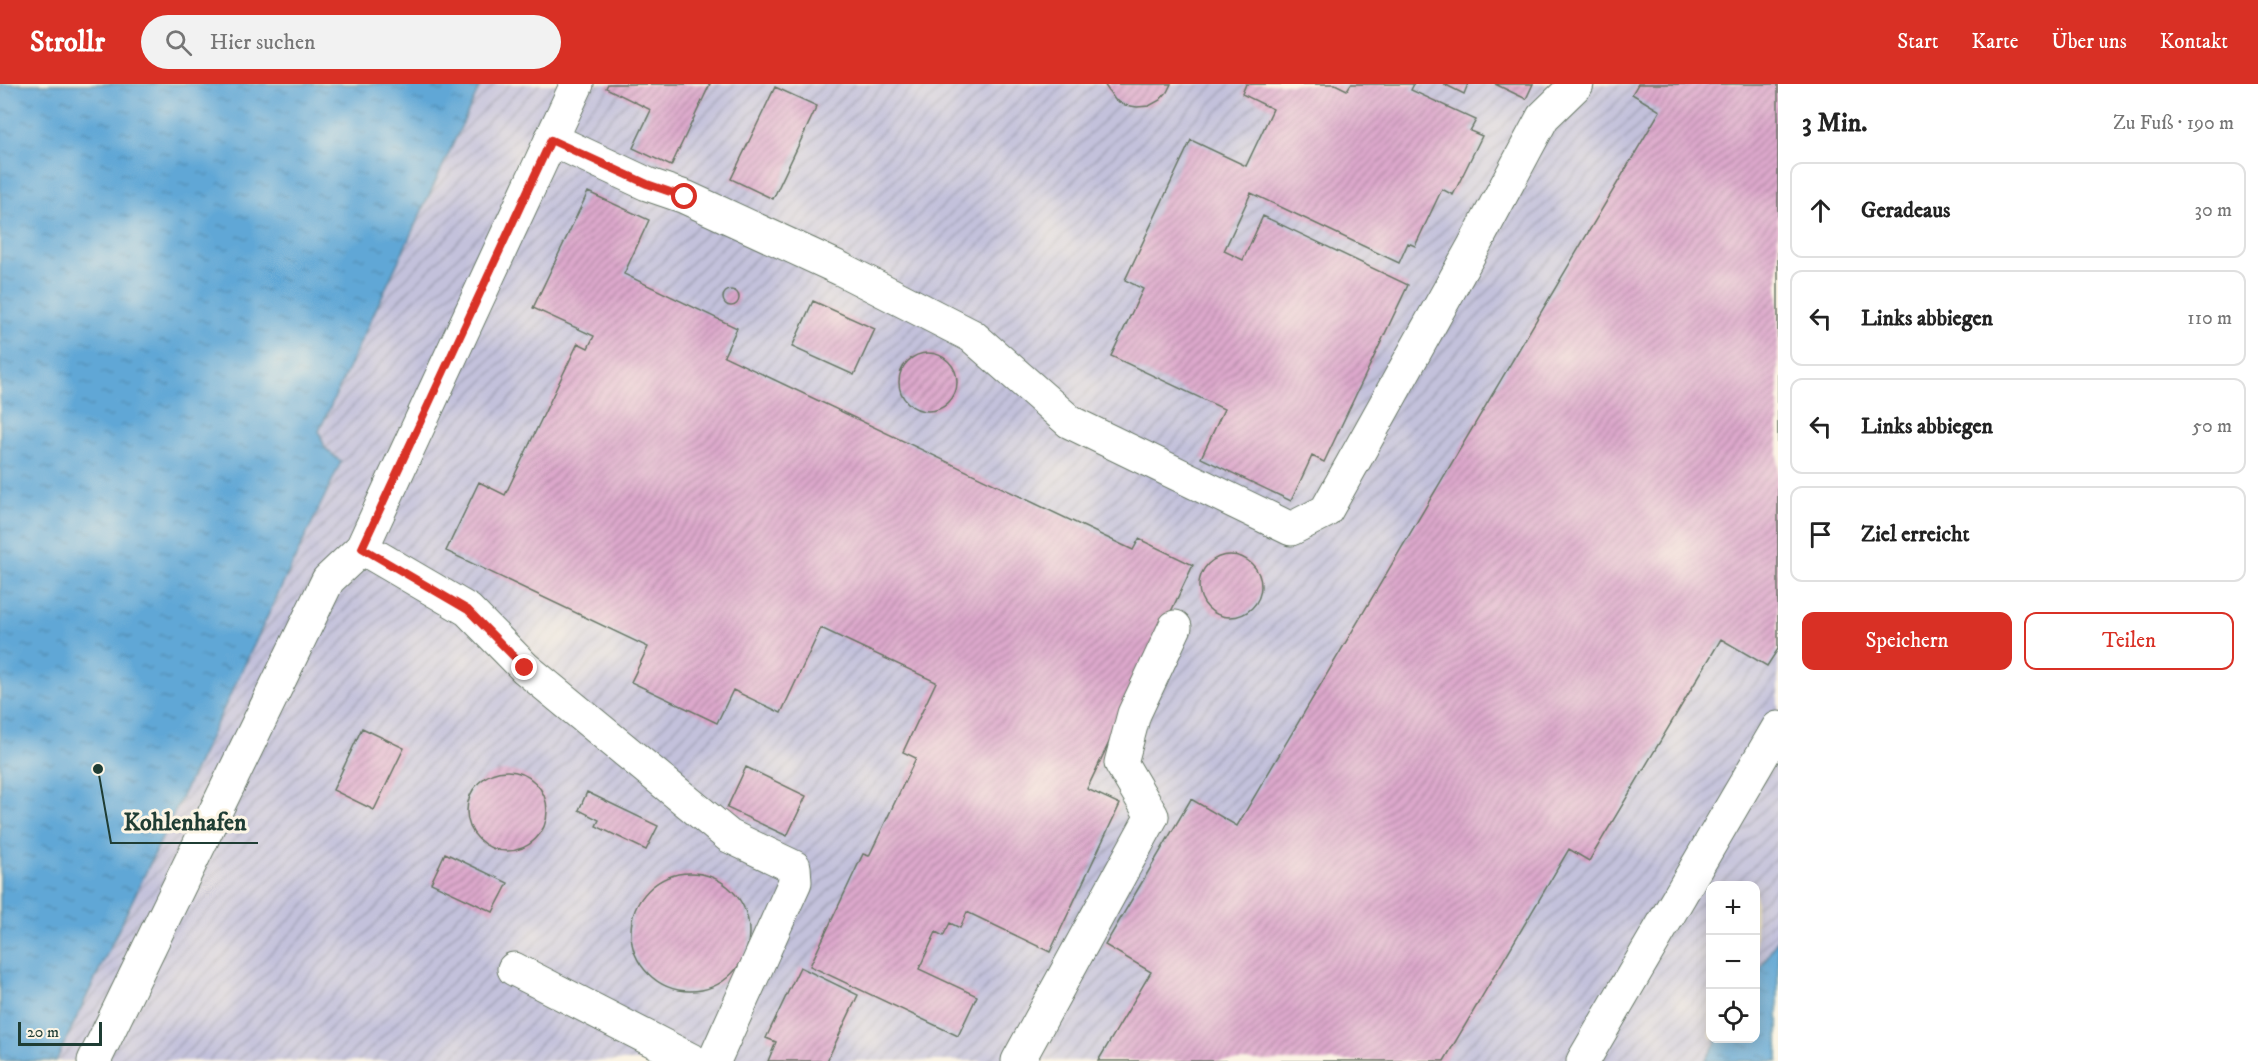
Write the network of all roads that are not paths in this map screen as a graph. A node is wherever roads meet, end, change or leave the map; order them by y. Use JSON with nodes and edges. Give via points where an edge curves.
{"nodes":[{"id":1,"x":577,"y":84,"type":"edge"},
{"id":2,"x":1577,"y":84,"type":"edge"},
{"id":3,"x":551,"y":140,"type":"junction"},
{"id":4,"x":362,"y":548,"type":"junction"},
{"id":5,"x":1175,"y":627,"type":"dead end"},
{"id":6,"x":1778,"y":728,"type":"edge"},
{"id":7,"x":514,"y":969,"type":"dead end"},
{"id":8,"x":94,"y":1061,"type":"edge"},
{"id":9,"x":693,"y":1061,"type":"edge"},
{"id":10,"x":714,"y":1061,"type":"edge"},
{"id":11,"x":1018,"y":1061,"type":"edge"},
{"id":12,"x":1583,"y":1061,"type":"edge"}],
"edges":[{"from":1,"to":3,"type":"lane"},
{"from":2,"to":3,"type":"lane","via":[[1543,117],[1326,511],[1291,529],[1070,422],[972,336],[841,269]]},
{"from":3,"to":4,"type":"lane"},
{"from":4,"to":8,"type":"lane","via":[[328,580]]},
{"from":4,"to":10,"type":"lane","via":[[468,610],[525,668],[729,836],[794,867],[795,882]]},
{"from":5,"to":11,"type":"lane","via":[[1134,714],[1121,763],[1152,816]]},
{"from":6,"to":12,"type":"lane"},
{"from":7,"to":9,"type":"lane"}]}
